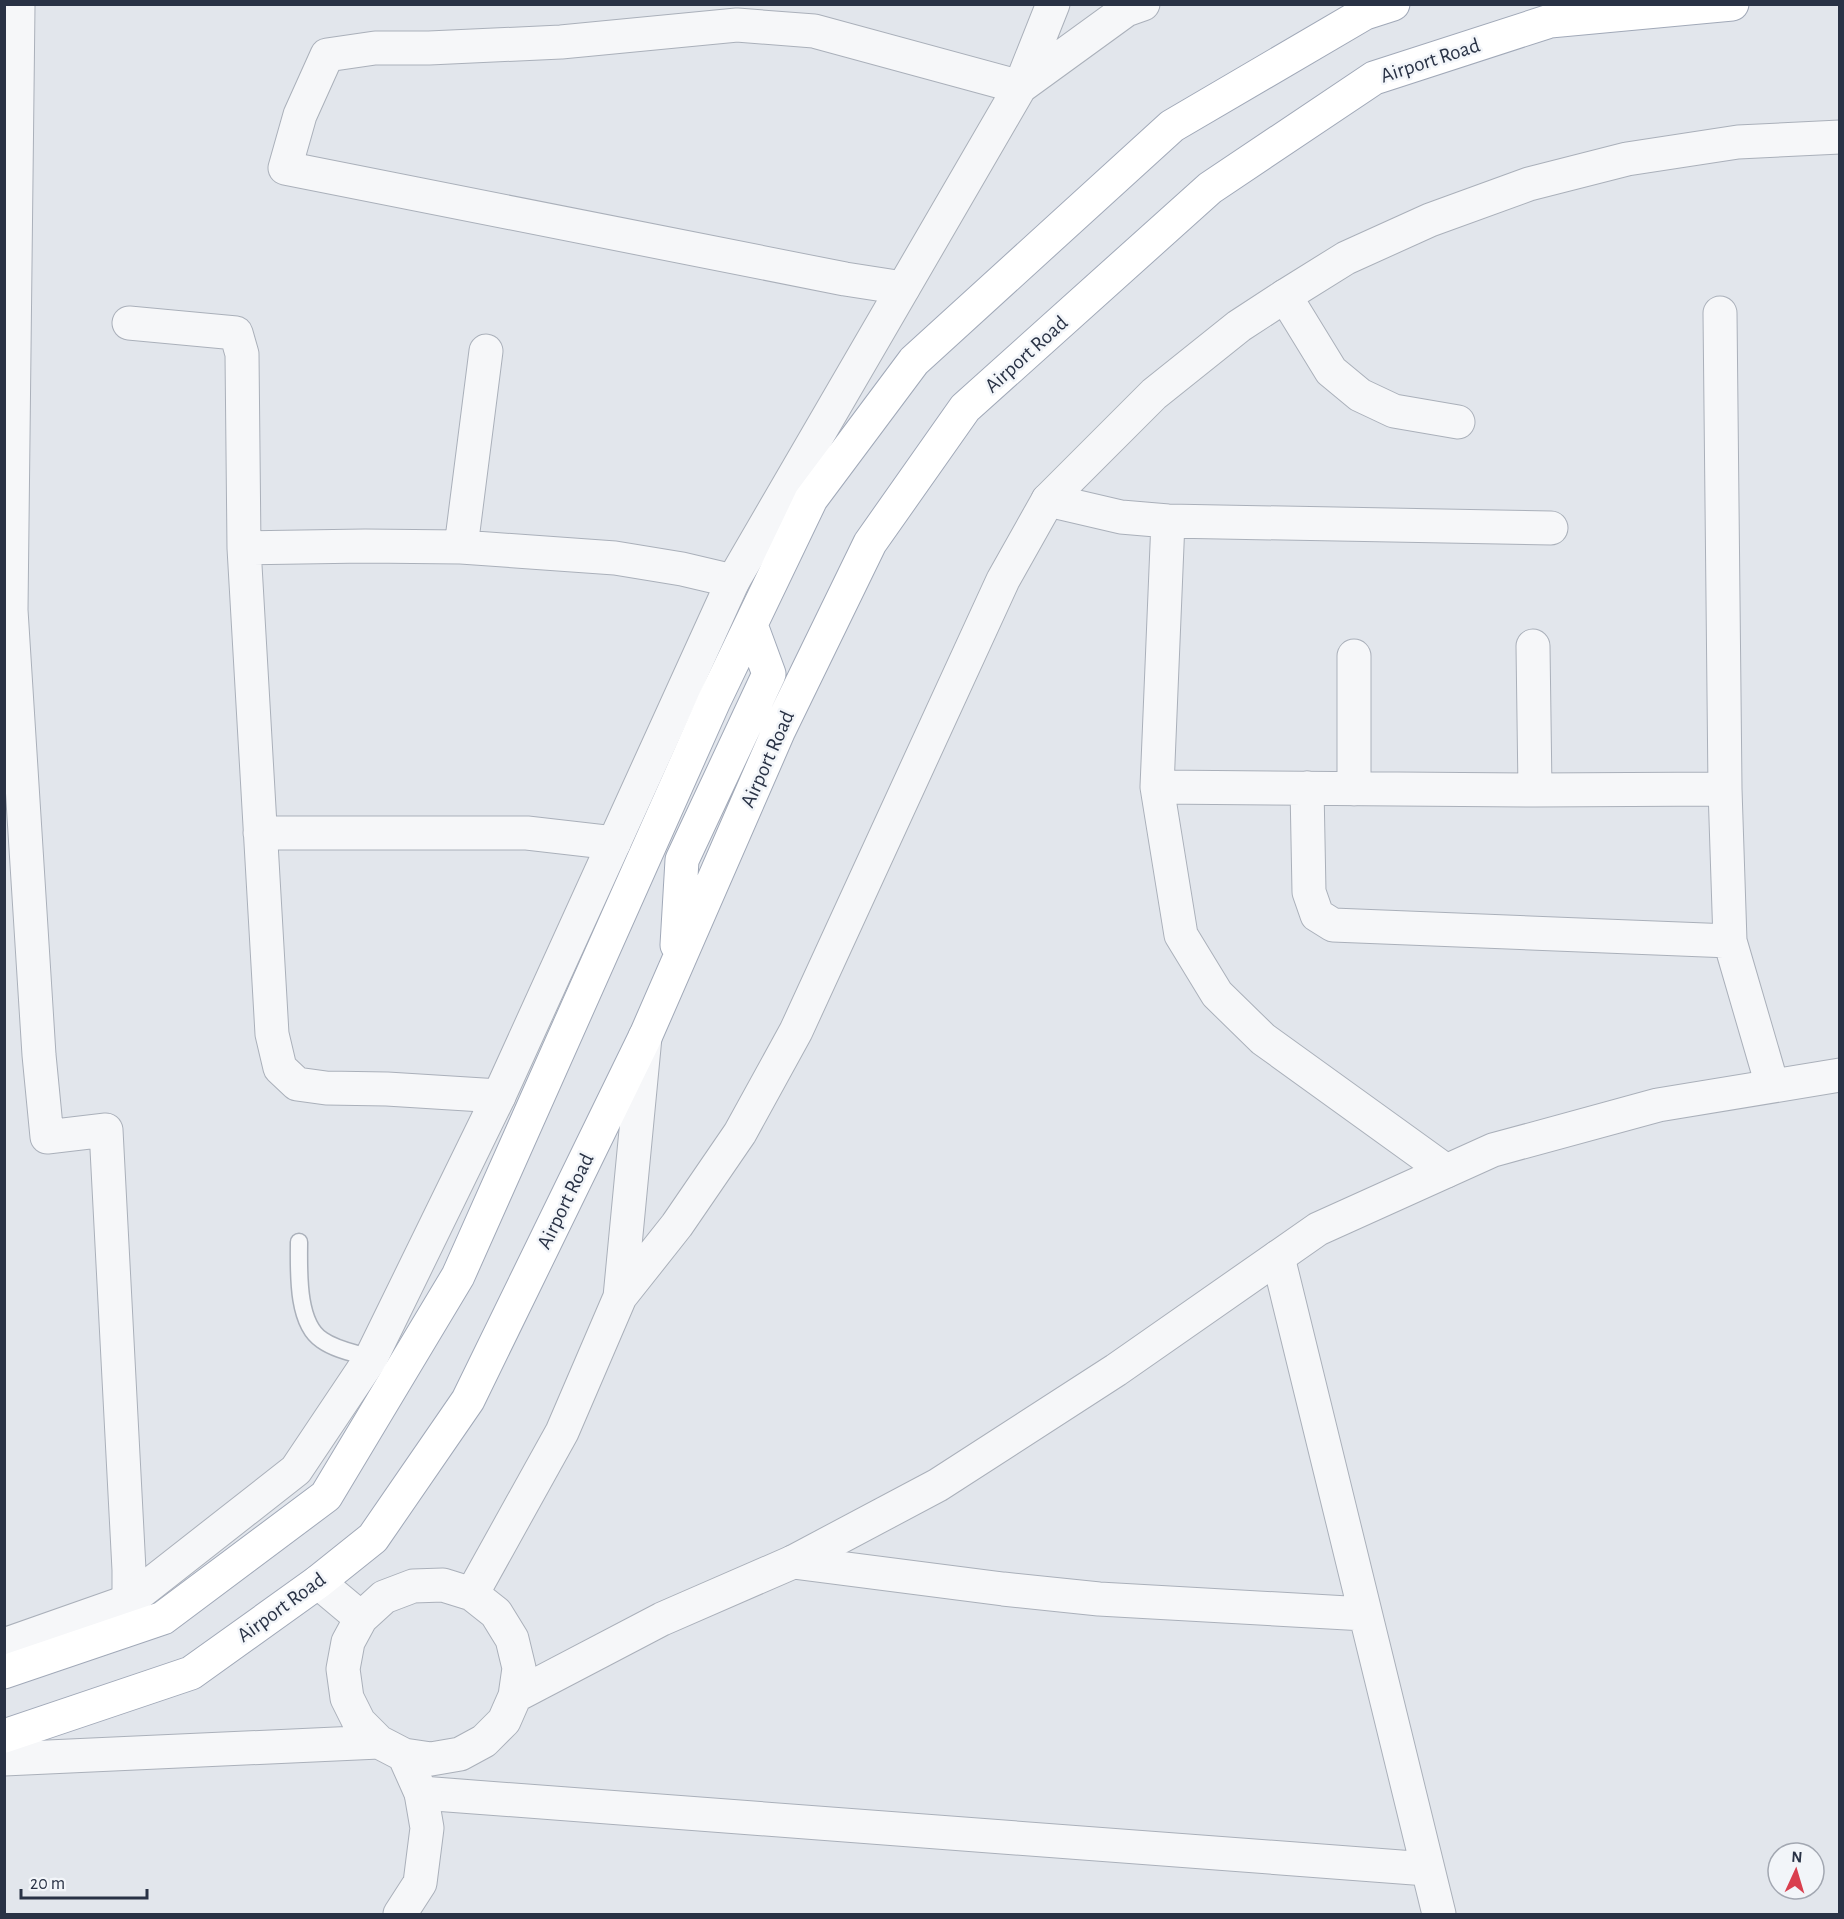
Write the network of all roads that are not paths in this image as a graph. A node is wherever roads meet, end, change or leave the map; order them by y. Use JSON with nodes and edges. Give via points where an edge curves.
{"nodes":[{"id":1,"x":1053,"y":4,"type":"edge"},
{"id":2,"x":1143,"y":4,"type":"edge"},
{"id":3,"x":1393,"y":4,"type":"edge"},
{"id":4,"x":1732,"y":4,"type":"edge"},
{"id":5,"x":4,"y":6,"type":"edge"},
{"id":6,"x":1020,"y":87,"type":"junction"},
{"id":7,"x":1839,"y":137,"type":"edge"},
{"id":8,"x":903,"y":288,"type":"junction"},
{"id":9,"x":1285,"y":296,"type":"junction"},
{"id":10,"x":1720,"y":313,"type":"dead end"},
{"id":11,"x":129,"y":323,"type":"dead end"},
{"id":12,"x":486,"y":351,"type":"dead end"},
{"id":13,"x":1458,"y":422,"type":"dead end"},
{"id":14,"x":1048,"y":500,"type":"junction"},
{"id":15,"x":1168,"y":521,"type":"junction"},
{"id":16,"x":1551,"y":528,"type":"dead end"},
{"id":17,"x":244,"y":548,"type":"junction"},
{"id":18,"x":461,"y":548,"type":"junction"},
{"id":19,"x":733,"y":581,"type":"junction"},
{"id":20,"x":751,"y":625,"type":"junction"},
{"id":21,"x":1533,"y":646,"type":"dead end"},
{"id":22,"x":1354,"y":656,"type":"dead end"},
{"id":23,"x":1157,"y":787,"type":"junction"},
{"id":24,"x":1307,"y":788,"type":"junction"},
{"id":25,"x":1354,"y":789,"type":"junction"},
{"id":26,"x":1725,"y":789,"type":"junction"},
{"id":27,"x":1535,"y":790,"type":"junction"},
{"id":28,"x":260,"y":833,"type":"junction"},
{"id":29,"x":614,"y":843,"type":"junction"},
{"id":30,"x":1730,"y":941,"type":"junction"},
{"id":31,"x":676,"y":966,"type":"junction"},
{"id":32,"x":646,"y":1035,"type":"junction"},
{"id":33,"x":1839,"y":1075,"type":"edge"},
{"id":34,"x":1772,"y":1085,"type":"junction"},
{"id":35,"x":499,"y":1096,"type":"junction"},
{"id":36,"x":1446,"y":1171,"type":"junction"},
{"id":37,"x":299,"y":1242,"type":"dead end"},
{"id":38,"x":1278,"y":1257,"type":"junction"},
{"id":39,"x":620,"y":1297,"type":"junction"},
{"id":40,"x":371,"y":1358,"type":"junction"},
{"id":41,"x":793,"y":1563,"type":"junction"},
{"id":42,"x":318,"y":1582,"type":"junction"},
{"id":43,"x":472,"y":1594,"type":"junction"},
{"id":44,"x":129,"y":1601,"type":"junction"},
{"id":45,"x":1365,"y":1614,"type":"junction"},
{"id":46,"x":361,"y":1617,"type":"junction"},
{"id":47,"x":4,"y":1645,"type":"edge"},
{"id":48,"x":4,"y":1672,"type":"edge"},
{"id":49,"x":515,"y":1696,"type":"junction"},
{"id":50,"x":4,"y":1736,"type":"edge"},
{"id":51,"x":392,"y":1749,"type":"junction"},
{"id":52,"x":4,"y":1759,"type":"edge"},
{"id":53,"x":421,"y":1793,"type":"junction"},
{"id":54,"x":1427,"y":1869,"type":"junction"},
{"id":55,"x":400,"y":1914,"type":"edge"},
{"id":56,"x":1438,"y":1914,"type":"edge"}],
"edges":[{"from":1,"to":6,"type":"street"},
{"from":2,"to":6,"type":"street","via":[[1126,10]]},
{"from":3,"to":20,"type":"main road","via":[[1365,13],[1172,126],[914,361],[811,499]]},
{"from":4,"to":31,"type":"main road","name":"Airport Road","via":[[1550,21],[1374,78],[1210,188],[965,408],[870,543],[779,730]]},
{"from":5,"to":44,"type":"street","via":[[18,6],[11,610],[39,1055],[47,1137],[106,1130]]},
{"from":6,"to":8,"type":"street"},
{"from":6,"to":8,"type":"street","via":[[814,32],[737,25],[561,42],[375,48],[327,55],[300,115],[285,168]]},
{"from":7,"to":9,"type":"street","via":[[1738,142],[1627,159],[1529,184],[1430,220],[1357,253]]},
{"from":8,"to":19,"type":"street"},
{"from":9,"to":13,"type":"street","via":[[1331,371],[1360,395],[1394,411]]},
{"from":9,"to":14,"type":"street","via":[[1239,326],[1154,394]]},
{"from":10,"to":26,"type":"street"},
{"from":11,"to":17,"type":"street","via":[[236,333],[244,386]]},
{"from":12,"to":18,"type":"street"},
{"from":14,"to":15,"type":"street","via":[[1121,517]]},
{"from":14,"to":39,"type":"street","via":[[1003,580],[796,1031],[740,1133],[677,1225]]},
{"from":15,"to":16,"type":"street"},
{"from":15,"to":23,"type":"street"},
{"from":17,"to":18,"type":"street"},
{"from":17,"to":28,"type":"street"},
{"from":18,"to":19,"type":"street","via":[[615,558]]},
{"from":19,"to":29,"type":"street"},
{"from":20,"to":31,"type":"main road","via":[[769,674],[682,860]]},
{"from":20,"to":48,"type":"main road","via":[[458,1276],[326,1496],[163,1618]]},
{"from":21,"to":27,"type":"street"},
{"from":22,"to":25,"type":"street"},
{"from":23,"to":24,"type":"street"},
{"from":23,"to":36,"type":"street","via":[[1181,935],[1217,994],[1263,1039]]},
{"from":24,"to":25,"type":"street"},
{"from":24,"to":30,"type":"street","via":[[1309,892],[1317,915],[1333,925]]},
{"from":25,"to":27,"type":"street"},
{"from":26,"to":27,"type":"street"},
{"from":26,"to":30,"type":"street"},
{"from":28,"to":29,"type":"street","via":[[527,833]]},
{"from":28,"to":35,"type":"street","via":[[272,1034],[280,1068],[297,1084],[326,1088]]},
{"from":29,"to":35,"type":"street"},
{"from":30,"to":34,"type":"street"},
{"from":31,"to":32,"type":"main road","name":"Airport Road"},
{"from":32,"to":39,"type":"street"},
{"from":32,"to":42,"type":"main road","name":"Airport Road","via":[[468,1400],[373,1538]]},
{"from":33,"to":34,"type":"street"},
{"from":34,"to":36,"type":"street","via":[[1658,1105],[1493,1150]]},
{"from":35,"to":40,"type":"street"},
{"from":36,"to":38,"type":"street","via":[[1318,1229]]},
{"from":37,"to":40,"type":"lane","via":[[301,1297],[313,1330],[321,1340]]},
{"from":38,"to":41,"type":"street","via":[[1116,1370],[938,1485]]},
{"from":38,"to":45,"type":"street"},
{"from":39,"to":43,"type":"street","via":[[562,1432]]},
{"from":40,"to":44,"type":"street","via":[[296,1470]]},
{"from":41,"to":45,"type":"street","via":[[1099,1599]]},
{"from":41,"to":49,"type":"street","via":[[662,1619]]},
{"from":42,"to":46,"type":"street"},
{"from":42,"to":50,"type":"main road","name":"Airport Road","via":[[191,1673]]},
{"from":43,"to":46,"type":"street","via":[[443,1585],[413,1586],[384,1598]]},
{"from":43,"to":49,"type":"street","via":[[496,1613],[512,1639],[519,1668]]},
{"from":44,"to":47,"type":"street"},
{"from":45,"to":54,"type":"street"},
{"from":46,"to":51,"type":"street","via":[[348,1642],[343,1669],[347,1698],[359,1722]]},
{"from":49,"to":51,"type":"street","via":[[504,1721],[484,1741],[460,1754],[432,1759]]},
{"from":51,"to":52,"type":"street"},
{"from":51,"to":53,"type":"street"},
{"from":53,"to":54,"type":"street"},
{"from":53,"to":55,"type":"street","via":[[427,1828],[420,1883]]},
{"from":54,"to":56,"type":"street"}]}
